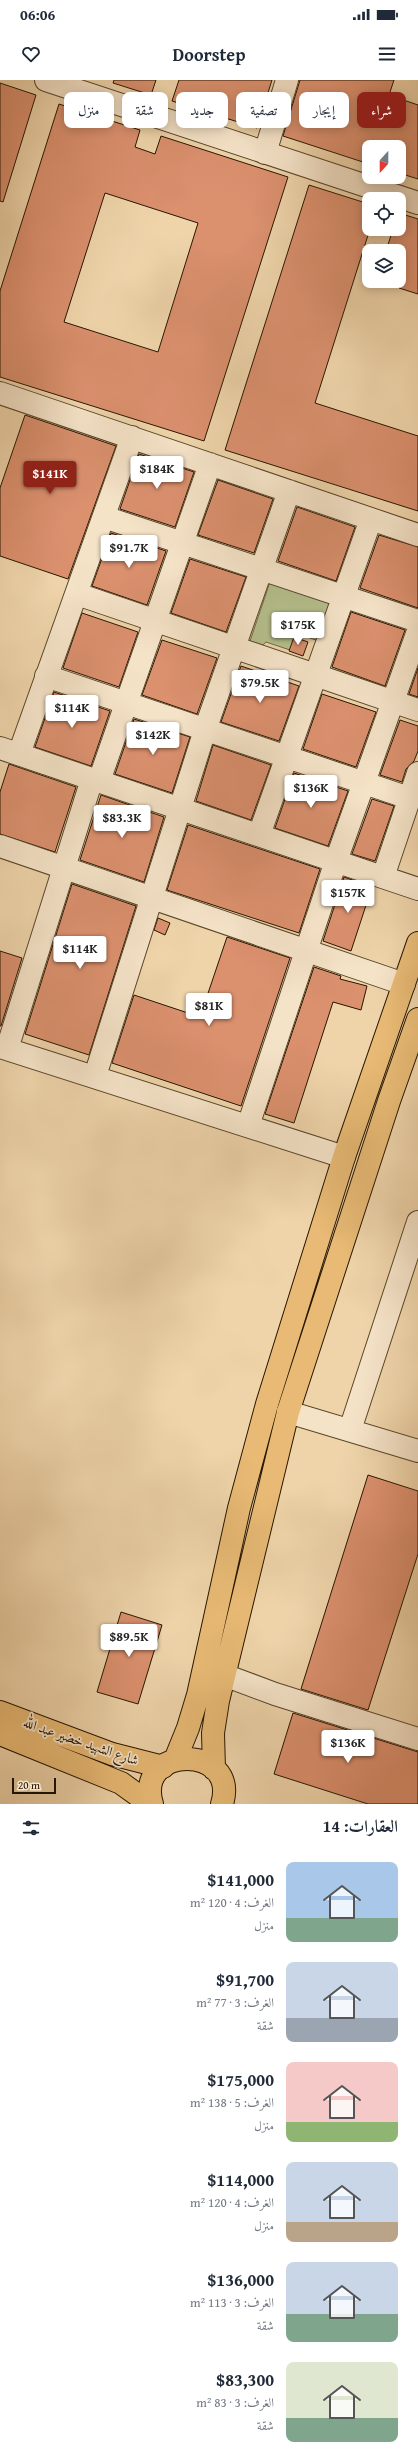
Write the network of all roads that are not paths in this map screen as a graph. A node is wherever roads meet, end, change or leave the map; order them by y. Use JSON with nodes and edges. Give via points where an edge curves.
{"nodes":[{"id":1,"x":46,"y":80,"type":"edge"},
{"id":2,"x":288,"y":80,"type":"edge"},
{"id":3,"x":265,"y":153,"type":"junction"},
{"id":4,"x":418,"y":203,"type":"edge"},
{"id":5,"x":0,"y":393,"type":"edge"},
{"id":6,"x":132,"y":437,"type":"junction"},
{"id":7,"x":210,"y":464,"type":"junction"},
{"id":8,"x":289,"y":491,"type":"junction"},
{"id":9,"x":104,"y":517,"type":"junction"},
{"id":10,"x":371,"y":519,"type":"junction"},
{"id":11,"x":418,"y":535,"type":"edge"},
{"id":12,"x":182,"y":541,"type":"junction"},
{"id":13,"x":262,"y":568,"type":"junction"},
{"id":14,"x":77,"y":594,"type":"junction"},
{"id":15,"x":344,"y":596,"type":"junction"},
{"id":16,"x":418,"y":621,"type":"edge"},
{"id":17,"x":155,"y":622,"type":"junction"},
{"id":18,"x":418,"y":631,"type":"edge"},
{"id":19,"x":233,"y":649,"type":"junction"},
{"id":20,"x":316,"y":675,"type":"junction"},
{"id":21,"x":46,"y":676,"type":"junction"},
{"id":22,"x":125,"y":702,"type":"junction"},
{"id":23,"x":393,"y":702,"type":"junction"},
{"id":24,"x":418,"y":710,"type":"edge"},
{"id":25,"x":205,"y":730,"type":"junction"},
{"id":26,"x":10,"y":751,"type":"edge"},
{"id":27,"x":287,"y":757,"type":"junction"},
{"id":28,"x":418,"y":773,"type":"edge"},
{"id":29,"x":95,"y":780,"type":"junction"},
{"id":30,"x":364,"y":783,"type":"junction"},
{"id":31,"x":409,"y":798,"type":"junction"},
{"id":32,"x":180,"y":808,"type":"junction"},
{"id":33,"x":259,"y":835,"type":"junction"},
{"id":34,"x":0,"y":846,"type":"edge"},
{"id":35,"x":336,"y":861,"type":"junction"},
{"id":36,"x":63,"y":868,"type":"junction"},
{"id":37,"x":383,"y":877,"type":"junction"},
{"id":38,"x":418,"y":889,"type":"edge"},
{"id":39,"x":153,"y":899,"type":"junction"},
{"id":40,"x":418,"y":943,"type":"edge"},
{"id":41,"x":306,"y":951,"type":"junction"},
{"id":42,"x":404,"y":984,"type":"junction"},
{"id":43,"x":418,"y":1019,"type":"edge"},
{"id":44,"x":4,"y":1048,"type":"edge"},
{"id":45,"x":95,"y":1076,"type":"junction"},
{"id":46,"x":248,"y":1126,"type":"junction"},
{"id":47,"x":344,"y":1156,"type":"junction"},
{"id":48,"x":418,"y":1222,"type":"edge"},
{"id":49,"x":288,"y":1412,"type":"junction"},
{"id":50,"x":350,"y":1430,"type":"junction"},
{"id":51,"x":418,"y":1451,"type":"edge"},
{"id":52,"x":224,"y":1675,"type":"junction"},
{"id":53,"x":0,"y":1712,"type":"edge"},
{"id":54,"x":0,"y":1734,"type":"edge"},
{"id":55,"x":418,"y":1739,"type":"edge"},
{"id":56,"x":169,"y":1763,"type":"junction"},
{"id":57,"x":214,"y":1769,"type":"junction"},
{"id":58,"x":151,"y":1804,"type":"edge"},
{"id":59,"x":222,"y":1804,"type":"edge"}],
"edges":[{"from":1,"to":3,"type":"street"},
{"from":2,"to":3,"type":"street"},
{"from":3,"to":4,"type":"street"},
{"from":5,"to":6,"type":"street"},
{"from":6,"to":7,"type":"street"},
{"from":6,"to":9,"type":"street"},
{"from":7,"to":8,"type":"street"},
{"from":7,"to":12,"type":"street"},
{"from":8,"to":10,"type":"street"},
{"from":8,"to":13,"type":"street"},
{"from":9,"to":12,"type":"street"},
{"from":9,"to":14,"type":"street"},
{"from":10,"to":11,"type":"street"},
{"from":10,"to":15,"type":"street"},
{"from":12,"to":13,"type":"street"},
{"from":12,"to":17,"type":"street"},
{"from":13,"to":15,"type":"street"},
{"from":13,"to":19,"type":"street"},
{"from":14,"to":17,"type":"street"},
{"from":14,"to":21,"type":"street"},
{"from":15,"to":16,"type":"street"},
{"from":15,"to":20,"type":"street"},
{"from":17,"to":19,"type":"street"},
{"from":17,"to":22,"type":"street"},
{"from":18,"to":23,"type":"street"},
{"from":19,"to":20,"type":"street"},
{"from":19,"to":25,"type":"street"},
{"from":20,"to":23,"type":"street"},
{"from":20,"to":27,"type":"street"},
{"from":21,"to":22,"type":"street"},
{"from":21,"to":26,"type":"street"},
{"from":22,"to":25,"type":"street"},
{"from":22,"to":29,"type":"street"},
{"from":23,"to":24,"type":"street"},
{"from":23,"to":30,"type":"street"},
{"from":25,"to":27,"type":"street"},
{"from":25,"to":32,"type":"street"},
{"from":26,"to":29,"type":"street"},
{"from":27,"to":30,"type":"street"},
{"from":27,"to":33,"type":"street"},
{"from":28,"to":31,"type":"street"},
{"from":29,"to":32,"type":"street"},
{"from":29,"to":36,"type":"street"},
{"from":30,"to":31,"type":"street"},
{"from":30,"to":35,"type":"street"},
{"from":31,"to":37,"type":"street"},
{"from":32,"to":33,"type":"street"},
{"from":32,"to":39,"type":"street"},
{"from":33,"to":35,"type":"street"},
{"from":34,"to":36,"type":"street"},
{"from":35,"to":37,"type":"street"},
{"from":35,"to":41,"type":"street"},
{"from":36,"to":39,"type":"street"},
{"from":36,"to":44,"type":"street"},
{"from":37,"to":38,"type":"street"},
{"from":39,"to":41,"type":"street"},
{"from":39,"to":45,"type":"street"},
{"from":40,"to":42,"type":"main road"},
{"from":41,"to":42,"type":"street"},
{"from":41,"to":46,"type":"street"},
{"from":42,"to":47,"type":"main road"},
{"from":43,"to":49,"type":"main road"},
{"from":44,"to":45,"type":"street"},
{"from":45,"to":46,"type":"street"},
{"from":46,"to":47,"type":"street"},
{"from":47,"to":56,"type":"main road","via":[[257,1438],[198,1695],[188,1728]]},
{"from":48,"to":50,"type":"street"},
{"from":49,"to":50,"type":"street"},
{"from":49,"to":52,"type":"main road"},
{"from":50,"to":51,"type":"street"},
{"from":52,"to":55,"type":"street","via":[[274,1694]]},
{"from":52,"to":57,"type":"main road","via":[[213,1734]]},
{"from":53,"to":56,"type":"main road","name":"شارع الشهيد خضير عبد الله","via":[[112,1754]]},
{"from":54,"to":58,"type":"main road","name":"شارع الشهيد خضير عبد الله","via":[[115,1780],[137,1792]]},
{"from":56,"to":57,"type":"main road","name":"شارع الشهيد خضير عبد الله","via":[[192,1758]]},
{"from":56,"to":58,"type":"main road","via":[[152,1786]]},
{"from":57,"to":59,"type":"main road","via":[[222,1784]]}]}
